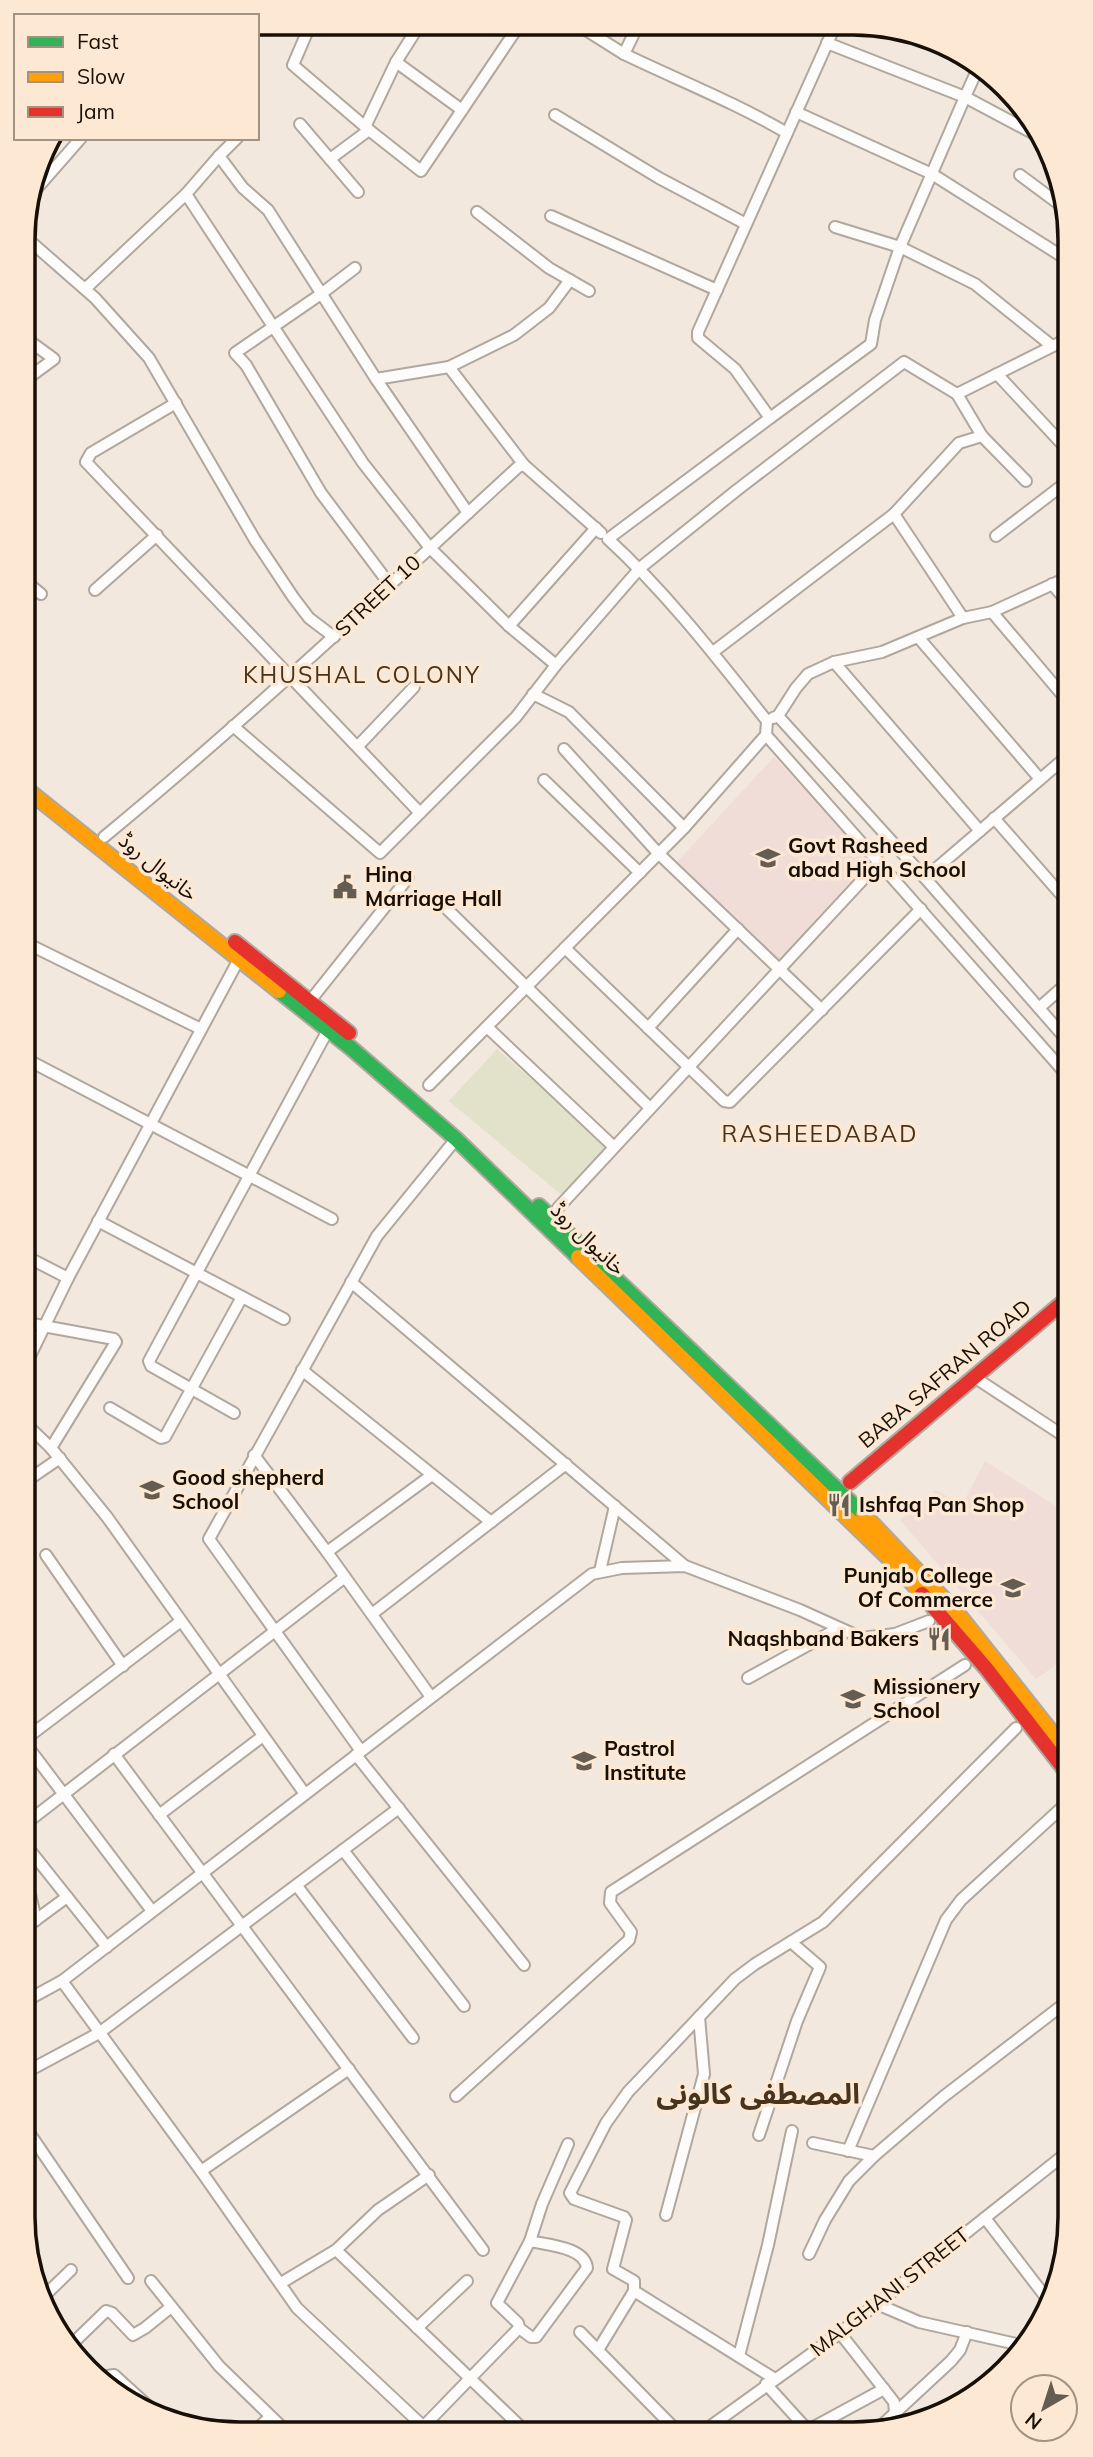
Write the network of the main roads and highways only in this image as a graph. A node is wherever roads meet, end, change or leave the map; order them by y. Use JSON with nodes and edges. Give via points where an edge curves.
{"nodes":[{"id":1,"x":35,"y":783,"type":"edge"},
{"id":2,"x":35,"y":796,"type":"edge"},
{"id":3,"x":1058,"y":1309,"type":"edge"},
{"id":4,"x":850,"y":1482,"type":"dead end"},
{"id":5,"x":1058,"y":1740,"type":"edge"},
{"id":6,"x":1058,"y":1761,"type":"edge"}],
"edges":[{"from":1,"to":5,"type":"main road","name":"خانیوال روڈ","via":[[310,1001],[444,1115],[850,1500],[958,1614]]},
{"from":2,"to":6,"type":"main road","name":"خانیوال روڈ","via":[[328,1030],[456,1139],[897,1566],[943,1615]]},
{"from":3,"to":4,"type":"main road","name":"BABA SAFRAN ROAD"}]}
